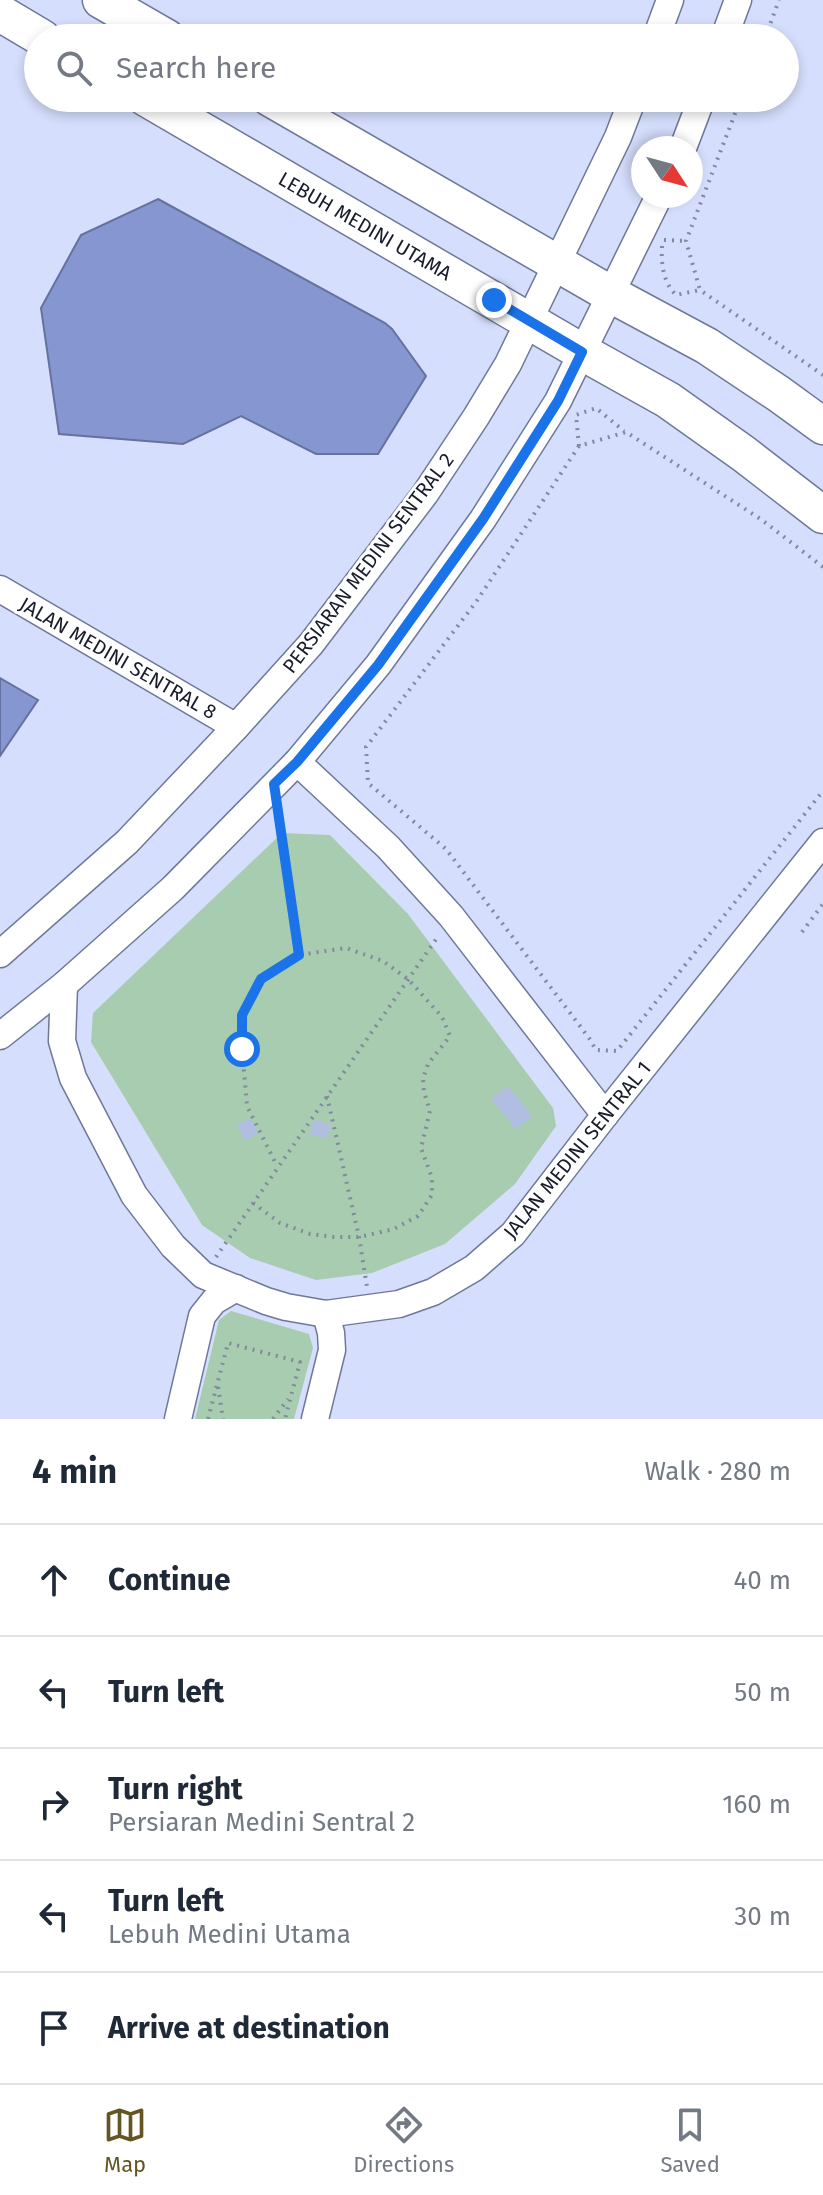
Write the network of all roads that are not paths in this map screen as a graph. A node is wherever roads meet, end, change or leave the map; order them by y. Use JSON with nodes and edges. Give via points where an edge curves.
{"nodes":[{"id":1,"x":101,"y":0,"type":"edge"},
{"id":2,"x":670,"y":0,"type":"edge"},
{"id":3,"x":738,"y":0,"type":"edge"},
{"id":4,"x":0,"y":13,"type":"edge"},
{"id":5,"x":143,"y":24,"type":"edge"},
{"id":6,"x":661,"y":24,"type":"edge"},
{"id":7,"x":729,"y":24,"type":"edge"},
{"id":8,"x":24,"y":27,"type":"edge"},
{"id":9,"x":170,"y":112,"type":"edge"},
{"id":10,"x":294,"y":112,"type":"edge"},
{"id":11,"x":628,"y":112,"type":"edge"},
{"id":12,"x":697,"y":112,"type":"edge"},
{"id":13,"x":688,"y":136,"type":"edge"},
{"id":14,"x":653,"y":208,"type":"edge"},
{"id":15,"x":558,"y":264,"type":"junction"},
{"id":16,"x":612,"y":295,"type":"junction"},
{"id":17,"x":529,"y":321,"type":"junction"},
{"id":18,"x":582,"y":352,"type":"junction"},
{"id":19,"x":823,"y":426,"type":"edge"},
{"id":20,"x":823,"y":515,"type":"edge"},
{"id":21,"x":0,"y":589,"type":"edge"},
{"id":22,"x":236,"y":727,"type":"junction"},
{"id":23,"x":297,"y":762,"type":"junction"},
{"id":24,"x":823,"y":842,"type":"edge"},
{"id":25,"x":0,"y":954,"type":"edge"},
{"id":26,"x":64,"y":985,"type":"junction"},
{"id":27,"x":0,"y":1036,"type":"edge"},
{"id":28,"x":605,"y":1115,"type":"junction"},
{"id":29,"x":236,"y":1288,"type":"junction"},
{"id":30,"x":326,"y":1314,"type":"junction"},
{"id":31,"x":178,"y":1419,"type":"edge"},
{"id":32,"x":315,"y":1419,"type":"edge"}],
"edges":[{"from":1,"to":5,"type":"main road"},
{"from":2,"to":6,"type":"street"},
{"from":3,"to":7,"type":"street"},
{"from":4,"to":8,"type":"main road"},
{"from":9,"to":17,"type":"main road","name":"LEBUH MEDINI UTAMA"},
{"from":10,"to":15,"type":"main road"},
{"from":11,"to":15,"type":"street","name":"PERSIARAN MEDINI SENTRAL 2"},
{"from":12,"to":13,"type":"street"},
{"from":14,"to":16,"type":"street"},
{"from":15,"to":16,"type":"main road"},
{"from":15,"to":17,"type":"street","name":"PERSIARAN MEDINI SENTRAL 2"},
{"from":16,"to":18,"type":"street"},
{"from":16,"to":19,"type":"main road","via":[[707,346]]},
{"from":17,"to":18,"type":"main road","name":"LEBUH MEDINI UTAMA"},
{"from":17,"to":22,"type":"street","name":"PERSIARAN MEDINI SENTRAL 2","via":[[508,364],[425,494],[311,644]]},
{"from":18,"to":20,"type":"main road","name":"LEBUH MEDINI UTAMA","via":[[668,400]]},
{"from":18,"to":23,"type":"street","via":[[558,401],[483,519],[378,665]]},
{"from":21,"to":22,"type":"street","name":"JALAN MEDINI SENTRAL 8"},
{"from":22,"to":25,"type":"street","name":"PERSIARAN MEDINI SENTRAL 2","via":[[127,842]]},
{"from":23,"to":26,"type":"street","via":[[173,888]]},
{"from":23,"to":28,"type":"street","via":[[388,847],[451,916]]},
{"from":24,"to":28,"type":"street","name":"JALAN MEDINI SENTRAL 1"},
{"from":26,"to":27,"type":"street"},
{"from":26,"to":29,"type":"street","name":"JALAN MEDINI SENTRAL 1","via":[[62,1041],[73,1078],[134,1195],[203,1275]]},
{"from":28,"to":30,"type":"street","name":"JALAN MEDINI SENTRAL 1","via":[[513,1234],[474,1268],[399,1304]]},
{"from":29,"to":30,"type":"street","name":"JALAN MEDINI SENTRAL 1","via":[[286,1307]]},
{"from":29,"to":31,"type":"street","via":[[202,1316]]},
{"from":30,"to":32,"type":"street","via":[[332,1350]]}]}
